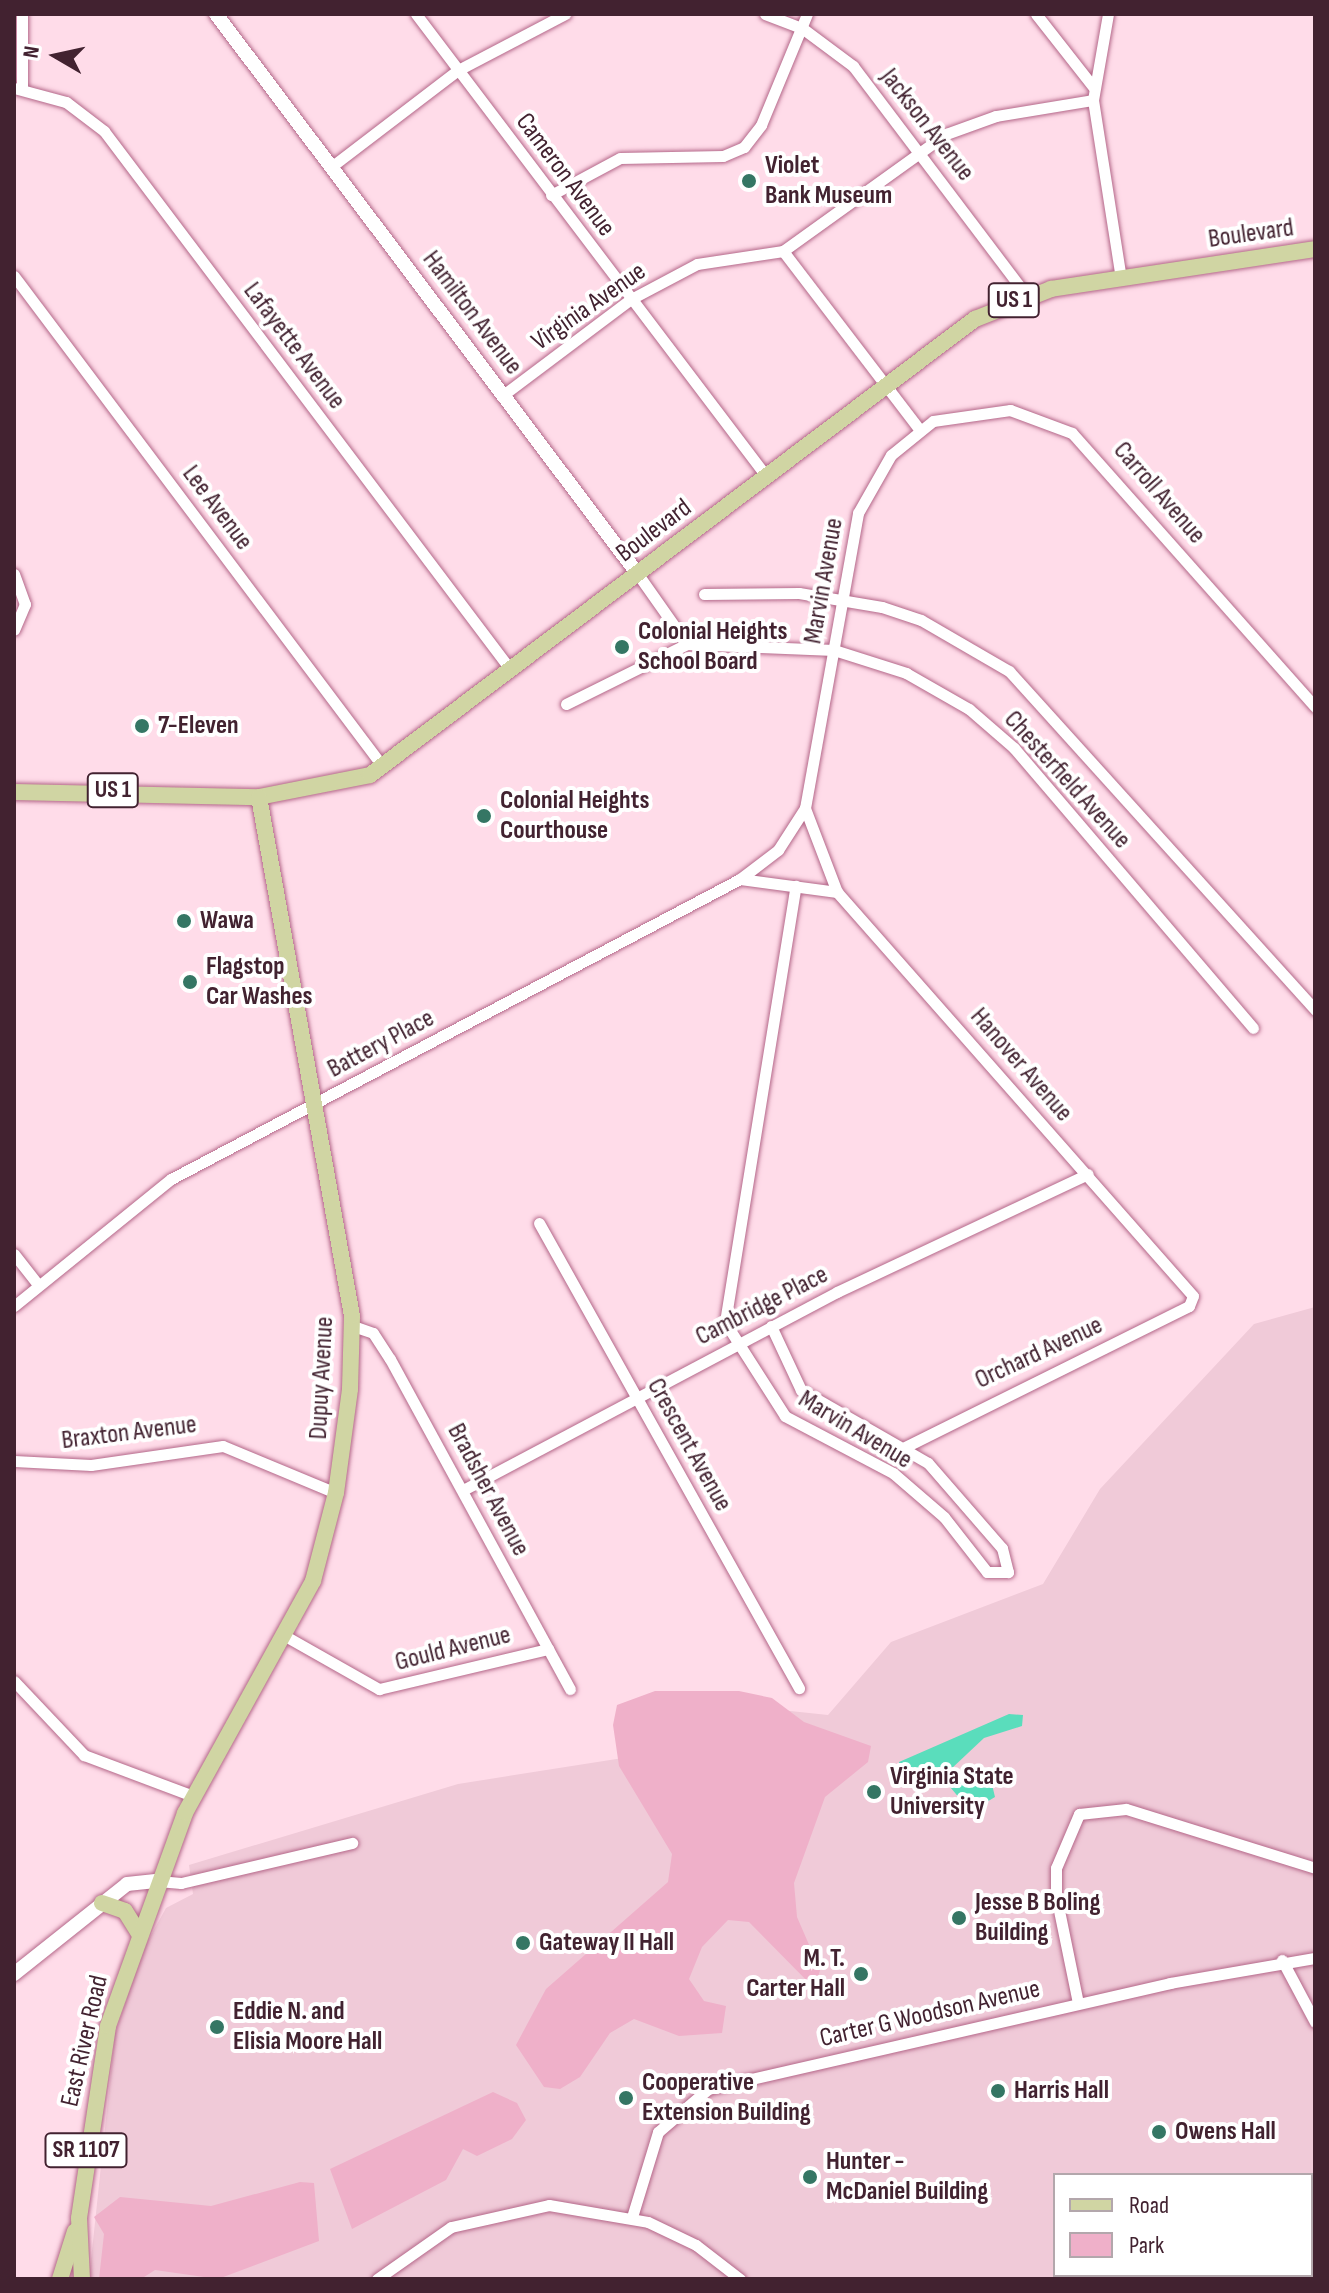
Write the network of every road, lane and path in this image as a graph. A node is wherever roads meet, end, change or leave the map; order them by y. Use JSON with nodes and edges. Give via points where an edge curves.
{"nodes":[{"id":1,"x":22,"y":14,"type":"edge"},
{"id":2,"x":216,"y":14,"type":"edge"},
{"id":3,"x":416,"y":14,"type":"edge"},
{"id":4,"x":565,"y":14,"type":"edge"},
{"id":5,"x":765,"y":14,"type":"edge"},
{"id":6,"x":807,"y":14,"type":"edge"},
{"id":7,"x":1036,"y":14,"type":"edge"},
{"id":8,"x":1108,"y":14,"type":"edge"},
{"id":9,"x":802,"y":28,"type":"junction"},
{"id":10,"x":458,"y":70,"type":"junction"},
{"id":11,"x":18,"y":88,"type":"edge"},
{"id":12,"x":1094,"y":94,"type":"junction"},
{"id":13,"x":920,"y":149,"type":"junction"},
{"id":14,"x":331,"y":167,"type":"junction"},
{"id":15,"x":551,"y":195,"type":"junction"},
{"id":16,"x":1315,"y":249,"type":"edge"},
{"id":17,"x":783,"y":251,"type":"junction"},
{"id":18,"x":14,"y":276,"type":"edge"},
{"id":19,"x":1121,"y":278,"type":"junction"},
{"id":20,"x":1026,"y":295,"type":"junction"},
{"id":21,"x":631,"y":299,"type":"junction"},
{"id":22,"x":886,"y":385,"type":"junction"},
{"id":23,"x":503,"y":395,"type":"junction"},
{"id":24,"x":919,"y":429,"type":"junction"},
{"id":25,"x":766,"y":476,"type":"junction"},
{"id":26,"x":637,"y":573,"type":"junction"},
{"id":27,"x":14,"y":574,"type":"edge"},
{"id":28,"x":704,"y":594,"type":"dead end"},
{"id":29,"x":843,"y":598,"type":"junction"},
{"id":30,"x":14,"y":630,"type":"edge"},
{"id":31,"x":687,"y":644,"type":"junction"},
{"id":32,"x":834,"y":650,"type":"junction"},
{"id":33,"x":510,"y":669,"type":"junction"},
{"id":34,"x":566,"y":704,"type":"dead end"},
{"id":35,"x":1315,"y":707,"type":"edge"},
{"id":36,"x":383,"y":767,"type":"junction"},
{"id":37,"x":14,"y":792,"type":"edge"},
{"id":38,"x":259,"y":797,"type":"junction"},
{"id":39,"x":805,"y":808,"type":"junction"},
{"id":40,"x":740,"y":879,"type":"junction"},
{"id":41,"x":796,"y":886,"type":"junction"},
{"id":42,"x":837,"y":892,"type":"junction"},
{"id":43,"x":1315,"y":1010,"type":"edge"},
{"id":44,"x":1253,"y":1028,"type":"dead end"},
{"id":45,"x":315,"y":1104,"type":"junction"},
{"id":46,"x":1088,"y":1174,"type":"junction"},
{"id":47,"x":539,"y":1223,"type":"dead end"},
{"id":48,"x":14,"y":1254,"type":"edge"},
{"id":49,"x":38,"y":1285,"type":"junction"},
{"id":50,"x":1192,"y":1302,"type":"joint"},
{"id":51,"x":14,"y":1306,"type":"edge"},
{"id":52,"x":353,"y":1326,"type":"junction"},
{"id":53,"x":771,"y":1326,"type":"junction"},
{"id":54,"x":740,"y":1341,"type":"junction"},
{"id":55,"x":636,"y":1395,"type":"junction"},
{"id":56,"x":905,"y":1447,"type":"junction"},
{"id":57,"x":14,"y":1461,"type":"edge"},
{"id":58,"x":463,"y":1490,"type":"junction"},
{"id":59,"x":336,"y":1493,"type":"junction"},
{"id":60,"x":287,"y":1637,"type":"junction"},
{"id":61,"x":548,"y":1649,"type":"junction"},
{"id":62,"x":14,"y":1681,"type":"edge"},
{"id":63,"x":799,"y":1688,"type":"dead end"},
{"id":64,"x":570,"y":1689,"type":"dead end"},
{"id":65,"x":193,"y":1796,"type":"junction"},
{"id":66,"x":352,"y":1843,"type":"dead end"},
{"id":67,"x":1315,"y":1868,"type":"edge"},
{"id":68,"x":158,"y":1881,"type":"junction"},
{"id":69,"x":102,"y":1903,"type":"junction"},
{"id":70,"x":138,"y":1932,"type":"junction"},
{"id":71,"x":1315,"y":1958,"type":"edge"},
{"id":72,"x":1282,"y":1960,"type":"junction"},
{"id":73,"x":14,"y":1974,"type":"edge"},
{"id":74,"x":1078,"y":2003,"type":"junction"},
{"id":75,"x":1315,"y":2022,"type":"edge"},
{"id":76,"x":632,"y":2217,"type":"junction"},
{"id":77,"x":79,"y":2218,"type":"junction"},
{"id":78,"x":60,"y":2279,"type":"edge"},
{"id":79,"x":82,"y":2279,"type":"edge"},
{"id":80,"x":377,"y":2279,"type":"edge"},
{"id":81,"x":740,"y":2279,"type":"edge"}],
"edges":[{"from":1,"to":11,"type":"street"},
{"from":2,"to":14,"type":"street","name":"Hamilton Avenue"},
{"from":3,"to":10,"type":"street","name":"Cameron Avenue"},
{"from":4,"to":10,"type":"street"},
{"from":5,"to":9,"type":"street","name":"Jackson Avenue"},
{"from":6,"to":9,"type":"street"},
{"from":7,"to":12,"type":"street"},
{"from":8,"to":12,"type":"street"},
{"from":9,"to":13,"type":"street","name":"Jackson Avenue","via":[[853,66]]},
{"from":9,"to":15,"type":"street","via":[[761,125],[744,147],[723,156],[620,158]]},
{"from":10,"to":14,"type":"street"},
{"from":10,"to":15,"type":"street","name":"Cameron Avenue"},
{"from":11,"to":33,"type":"street","name":"Lafayette Avenue","via":[[66,102],[104,131]]},
{"from":12,"to":13,"type":"street","name":"Virginia Avenue","via":[[979,120]]},
{"from":12,"to":19,"type":"street"},
{"from":13,"to":17,"type":"street","name":"Virginia Avenue"},
{"from":13,"to":20,"type":"street","name":"Jackson Avenue"},
{"from":14,"to":23,"type":"street","name":"Hamilton Avenue"},
{"from":15,"to":21,"type":"street","name":"Cameron Avenue"},
{"from":16,"to":19,"type":"main road","name":"Boulevard","number":"US 1"},
{"from":17,"to":21,"type":"street","name":"Virginia Avenue","via":[[697,264]]},
{"from":17,"to":22,"type":"street"},
{"from":18,"to":36,"type":"street","name":"Lee Avenue"},
{"from":19,"to":20,"type":"main road","name":"Boulevard","number":"US 1"},
{"from":20,"to":22,"type":"main road","name":"Boulevard","number":"US 1","via":[[975,319]]},
{"from":21,"to":23,"type":"street","name":"Virginia Avenue"},
{"from":21,"to":25,"type":"street","name":"Cameron Avenue"},
{"from":22,"to":24,"type":"street"},
{"from":22,"to":25,"type":"main road","name":"Boulevard","number":"US 1"},
{"from":23,"to":26,"type":"street","name":"Hamilton Avenue"},
{"from":24,"to":29,"type":"street","name":"Marvin Avenue","via":[[865,493]]},
{"from":24,"to":35,"type":"street","name":"Carroll Avenue","via":[[995,409],[1030,413],[1072,433]]},
{"from":25,"to":26,"type":"main road","name":"Boulevard","number":"US 1"},
{"from":26,"to":31,"type":"street","name":"Hamilton Avenue"},
{"from":26,"to":33,"type":"main road","name":"Boulevard","number":"US 1"},
{"from":27,"to":30,"type":"street","via":[[25,604]]},
{"from":28,"to":29,"type":"street","name":"Chesterfield Avenue"},
{"from":29,"to":32,"type":"street","name":"Marvin Avenue"},
{"from":29,"to":43,"type":"street","name":"Chesterfield Avenue","via":[[921,620],[1009,671],[1059,719]]},
{"from":31,"to":32,"type":"street","name":"Chesterfield Avenue"},
{"from":31,"to":34,"type":"street","name":"Chesterfield Avenue"},
{"from":32,"to":39,"type":"street","name":"Marvin Avenue"},
{"from":32,"to":44,"type":"street","name":"Chesterfield Avenue","via":[[906,673],[969,709],[1014,748]]},
{"from":33,"to":36,"type":"main road","name":"Boulevard","number":"US 1"},
{"from":36,"to":38,"type":"main road","name":"Boulevard","number":"US 1","via":[[318,790]]},
{"from":37,"to":38,"type":"main road","name":"Boulevard","number":"US 1"},
{"from":38,"to":45,"type":"main road","name":"Dupuy Avenue"},
{"from":39,"to":40,"type":"street","name":"Marvin Avenue","via":[[778,850]]},
{"from":39,"to":42,"type":"street"},
{"from":40,"to":41,"type":"street"},
{"from":40,"to":45,"type":"street","name":"Battery Place"},
{"from":41,"to":42,"type":"street"},
{"from":41,"to":54,"type":"street","name":"Marvin Avenue","via":[[725,1311]]},
{"from":42,"to":46,"type":"street","name":"Hanover Avenue"},
{"from":45,"to":49,"type":"street","name":"Battery Place","via":[[160,1186]]},
{"from":45,"to":52,"type":"main road","name":"Dupuy Avenue"},
{"from":46,"to":50,"type":"street","name":"Hanover Avenue","via":[[1191,1291]]},
{"from":46,"to":53,"type":"street","name":"Cambridge Place"},
{"from":47,"to":55,"type":"street","name":"Crescent Avenue"},
{"from":48,"to":49,"type":"street"},
{"from":49,"to":51,"type":"street","name":"Battery Place"},
{"from":50,"to":56,"type":"street","name":"Orchard Avenue"},
{"from":52,"to":58,"type":"street","name":"Bradsher Avenue","via":[[379,1341]]},
{"from":52,"to":59,"type":"main road","name":"Dupuy Avenue"},
{"from":53,"to":54,"type":"street","name":"Cambridge Place"},
{"from":53,"to":56,"type":"street","name":"Marvin Avenue","via":[[801,1390]]},
{"from":54,"to":55,"type":"street","name":"Cambridge Place"},
{"from":54,"to":56,"type":"street","name":"Marvin Avenue","via":[[763,1392],[785,1416],[893,1473],[944,1517],[987,1572],[1004,1575],[1010,1560],[1002,1548],[948,1481]]},
{"from":55,"to":58,"type":"street","name":"Cambridge Place"},
{"from":55,"to":63,"type":"street","name":"Crescent Avenue"},
{"from":57,"to":59,"type":"street","name":"Braxton Avenue","via":[[82,1465],[223,1446]]},
{"from":58,"to":61,"type":"street","name":"Bradsher Avenue"},
{"from":59,"to":60,"type":"main road","name":"Dupuy Avenue","via":[[321,1560]]},
{"from":60,"to":61,"type":"street","name":"Gould Avenue","via":[[379,1689]]},
{"from":60,"to":65,"type":"main road","name":"Dupuy Avenue"},
{"from":61,"to":64,"type":"street","name":"Bradsher Avenue"},
{"from":62,"to":65,"type":"street","via":[[84,1755]]},
{"from":65,"to":68,"type":"main road","name":"Dupuy Avenue","number":"SR 1107"},
{"from":66,"to":68,"type":"street","via":[[181,1883]]},
{"from":67,"to":74,"type":"street","via":[[1126,1809],[1079,1814],[1056,1888]]},
{"from":68,"to":69,"type":"street","via":[[134,1880]]},
{"from":68,"to":70,"type":"main road","name":"East River Road","number":"SR 1107"},
{"from":69,"to":70,"type":"main road","via":[[125,1911]]},
{"from":69,"to":73,"type":"street"},
{"from":70,"to":77,"type":"main road","name":"East River Road","number":"SR 1107","via":[[101,2052]]},
{"from":71,"to":72,"type":"street","name":"Carter G Woodson Avenue"},
{"from":72,"to":74,"type":"street","name":"Carter G Woodson Avenue"},
{"from":72,"to":75,"type":"street"},
{"from":74,"to":76,"type":"street","name":"Carter G Woodson Avenue","via":[[708,2089],[658,2132]]},
{"from":76,"to":80,"type":"street","via":[[563,2205],[498,2211],[436,2235]]},
{"from":76,"to":81,"type":"street","via":[[696,2245]]},
{"from":77,"to":78,"type":"main road","name":"East River Road","number":"SR 1107"},
{"from":77,"to":79,"type":"main road","name":"East River Road","number":"SR 1107"}]}
